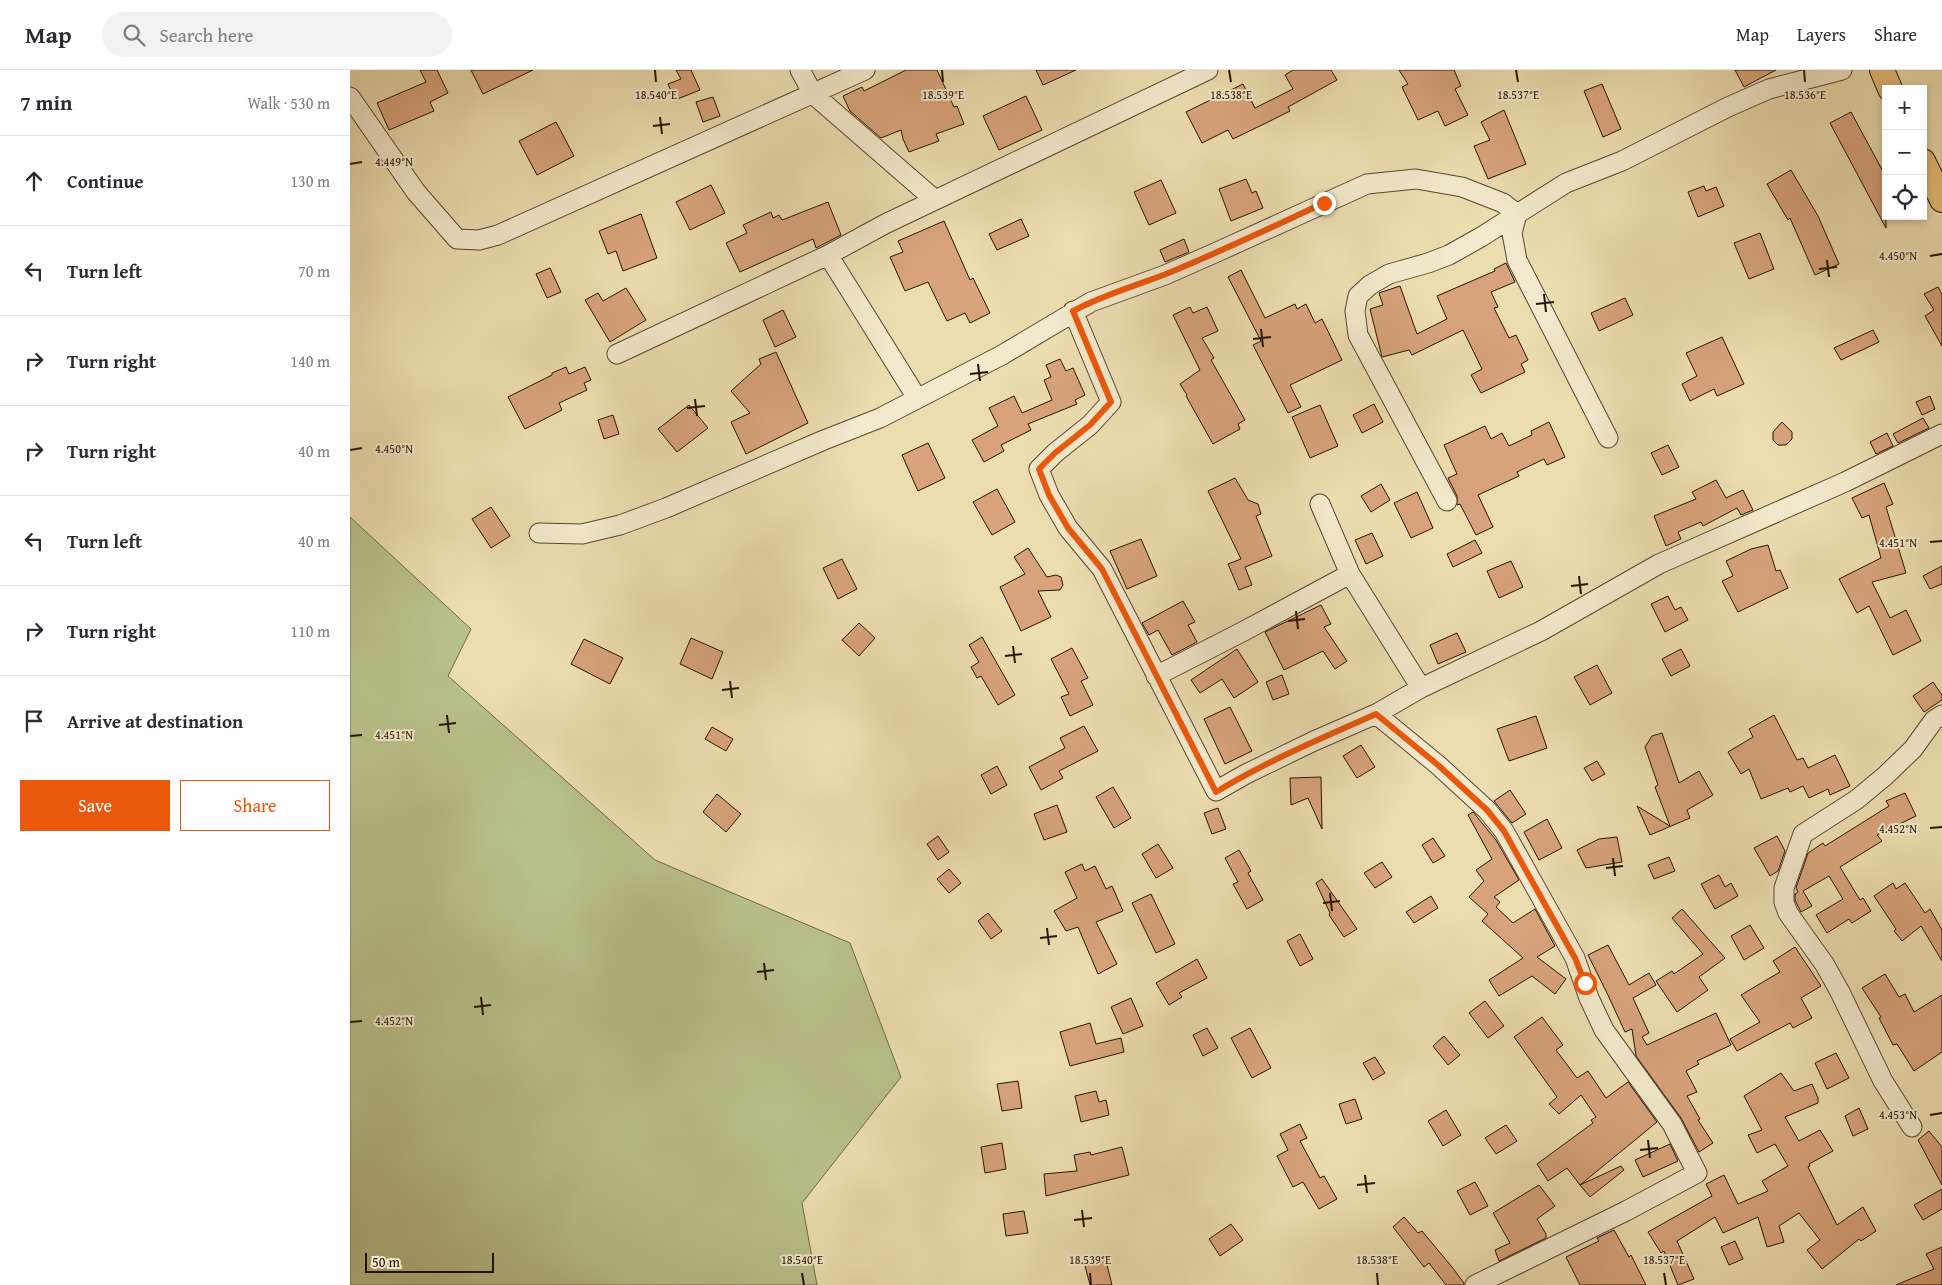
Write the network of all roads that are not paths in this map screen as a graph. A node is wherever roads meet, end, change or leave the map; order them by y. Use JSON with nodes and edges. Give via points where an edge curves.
{"nodes":[{"id":1,"x":800,"y":70,"type":"edge"},
{"id":2,"x":865,"y":70,"type":"edge"},
{"id":3,"x":1208,"y":70,"type":"edge"},
{"id":4,"x":1842,"y":70,"type":"edge"},
{"id":5,"x":1882,"y":70,"type":"edge"},
{"id":6,"x":1888,"y":85,"type":"edge"},
{"id":7,"x":813,"y":94,"type":"junction"},
{"id":8,"x":350,"y":97,"type":"edge"},
{"id":9,"x":1927,"y":169,"type":"edge"},
{"id":10,"x":935,"y":200,"type":"junction"},
{"id":11,"x":1942,"y":200,"type":"edge"},
{"id":12,"x":1517,"y":214,"type":"junction"},
{"id":13,"x":828,"y":255,"type":"junction"},
{"id":14,"x":1073,"y":311,"type":"junction"},
{"id":15,"x":617,"y":354,"type":"dead end"},
{"id":16,"x":917,"y":398,"type":"junction"},
{"id":17,"x":1942,"y":434,"type":"edge"},
{"id":18,"x":1608,"y":438,"type":"dead end"},
{"id":19,"x":1447,"y":502,"type":"dead end"},
{"id":20,"x":1320,"y":504,"type":"dead end"},
{"id":21,"x":539,"y":533,"type":"dead end"},
{"id":22,"x":1350,"y":574,"type":"junction"},
{"id":23,"x":1156,"y":676,"type":"junction"},
{"id":24,"x":1421,"y":688,"type":"junction"},
{"id":25,"x":1376,"y":714,"type":"junction"},
{"id":26,"x":1942,"y":715,"type":"edge"},
{"id":27,"x":1912,"y":1127,"type":"dead end"},
{"id":28,"x":1475,"y":1285,"type":"edge"}],
"edges":[{"from":1,"to":7,"type":"street"},
{"from":2,"to":7,"type":"street"},
{"from":3,"to":10,"type":"street"},
{"from":4,"to":12,"type":"street","via":[[1769,89],[1736,103],[1622,161],[1566,183]]},
{"from":5,"to":6,"type":"main road"},
{"from":7,"to":8,"type":"street","via":[[498,235],[479,240],[457,239],[416,192]]},
{"from":7,"to":10,"type":"street"},
{"from":9,"to":11,"type":"main road"},
{"from":10,"to":13,"type":"street"},
{"from":12,"to":14,"type":"street","via":[[1503,203],[1462,187],[1416,179],[1367,184],[1217,252]]},
{"from":12,"to":18,"type":"street","via":[[1512,233],[1517,260]]},
{"from":12,"to":19,"type":"street","via":[[1449,255],[1389,274],[1370,284],[1358,296],[1355,311],[1358,335]]},
{"from":13,"to":15,"type":"street"},
{"from":13,"to":16,"type":"street"},
{"from":14,"to":16,"type":"street","via":[[1002,355]]},
{"from":14,"to":23,"type":"street","via":[[1111,402],[1090,425],[1039,469],[1068,528],[1102,569]]},
{"from":16,"to":21,"type":"street","via":[[880,418],[620,525],[582,534]]},
{"from":17,"to":24,"type":"street","via":[[1845,482],[1659,564],[1541,631]]},
{"from":20,"to":22,"type":"street"},
{"from":22,"to":23,"type":"street"},
{"from":22,"to":24,"type":"street"},
{"from":23,"to":25,"type":"street","via":[[1216,792],[1254,770]]},
{"from":24,"to":25,"type":"street"},
{"from":25,"to":28,"type":"street","via":[[1438,765],[1487,810],[1504,831],[1575,958],[1604,1030],[1672,1124],[1697,1173]]},
{"from":26,"to":27,"type":"street","via":[[1934,720],[1913,748],[1856,800],[1802,834],[1784,888],[1788,913],[1825,965],[1883,1081]]}]}
